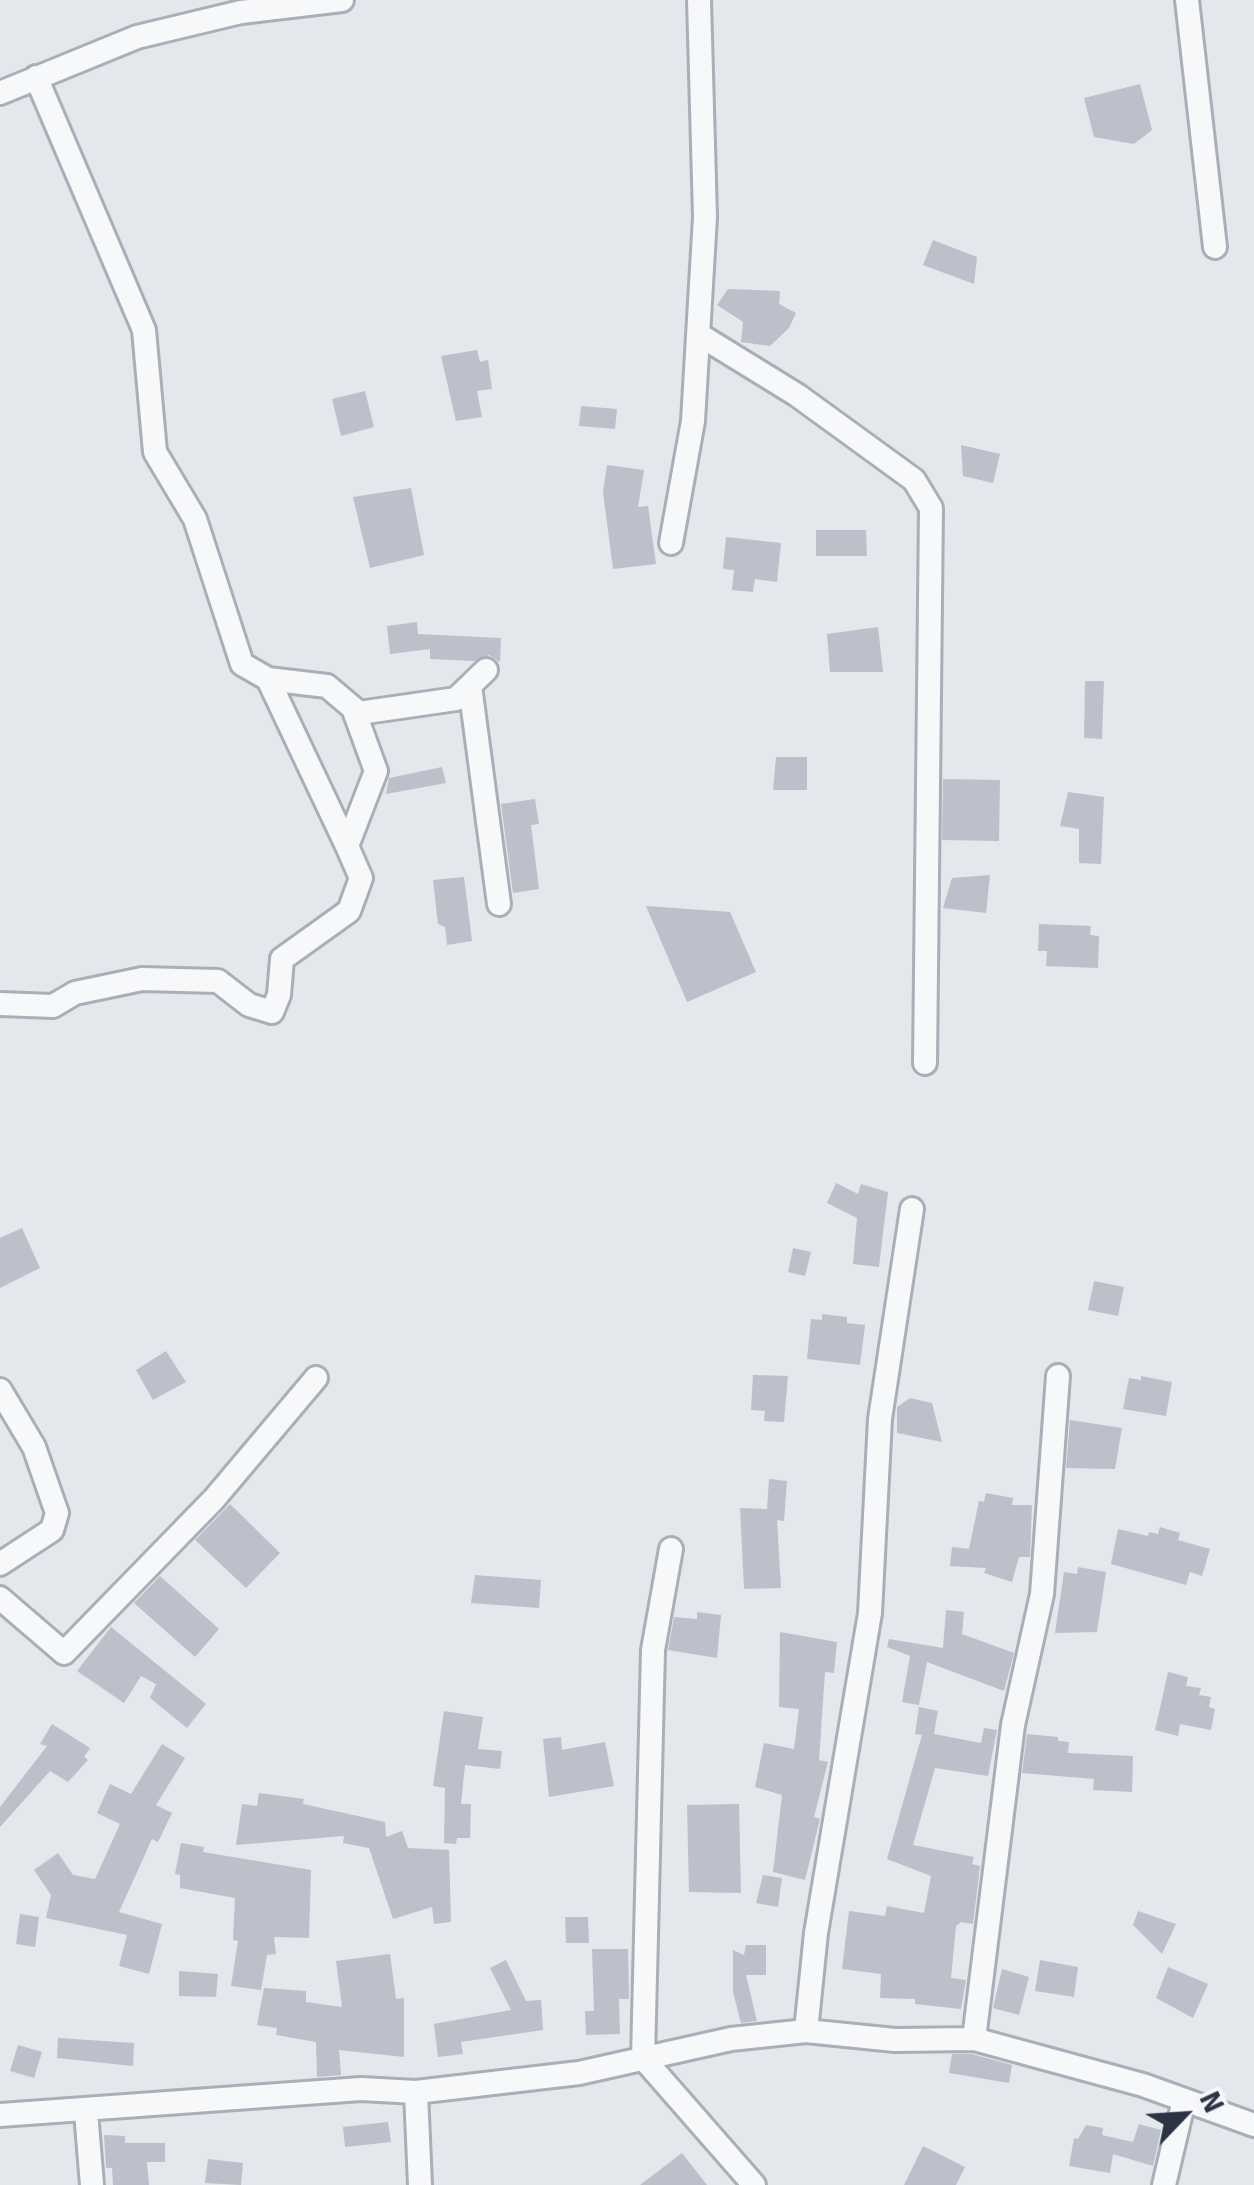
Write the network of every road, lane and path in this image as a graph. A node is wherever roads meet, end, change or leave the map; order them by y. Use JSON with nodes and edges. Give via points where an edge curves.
{"nodes":[{"id":1,"x":342,"y":0,"type":"edge"},
{"id":2,"x":699,"y":0,"type":"edge"},
{"id":3,"x":1187,"y":0,"type":"edge"},
{"id":4,"x":36,"y":77,"type":"junction"},
{"id":5,"x":0,"y":93,"type":"edge"},
{"id":6,"x":1215,"y":247,"type":"dead end"},
{"id":7,"x":698,"y":334,"type":"junction"},
{"id":8,"x":671,"y":543,"type":"dead end"},
{"id":9,"x":268,"y":680,"type":"junction"},
{"id":10,"x":352,"y":708,"type":"junction"},
{"id":11,"x":347,"y":846,"type":"junction"},
{"id":12,"x":499,"y":904,"type":"dead end"},
{"id":13,"x":0,"y":1004,"type":"edge"},
{"id":14,"x":925,"y":1063,"type":"dead end"},
{"id":15,"x":912,"y":1209,"type":"dead end"},
{"id":16,"x":1058,"y":1376,"type":"dead end"},
{"id":17,"x":316,"y":1378,"type":"dead end"},
{"id":18,"x":0,"y":1390,"type":"edge"},
{"id":19,"x":672,"y":1549,"type":"dead end"},
{"id":20,"x":0,"y":1564,"type":"edge"},
{"id":21,"x":0,"y":1598,"type":"edge"},
{"id":22,"x":806,"y":2031,"type":"junction"},
{"id":23,"x":974,"y":2039,"type":"junction"},
{"id":24,"x":643,"y":2058,"type":"junction"},
{"id":25,"x":416,"y":2092,"type":"junction"},
{"id":26,"x":1184,"y":2100,"type":"junction"},
{"id":27,"x":86,"y":2112,"type":"junction"},
{"id":28,"x":0,"y":2115,"type":"edge"},
{"id":29,"x":1254,"y":2125,"type":"edge"},
{"id":30,"x":92,"y":2185,"type":"edge"},
{"id":31,"x":420,"y":2185,"type":"edge"},
{"id":32,"x":754,"y":2185,"type":"edge"},
{"id":33,"x":1164,"y":2185,"type":"edge"}],
"edges":[{"from":1,"to":4,"type":"street","via":[[241,12],[136,37]]},
{"from":2,"to":7,"type":"street","via":[[705,217]]},
{"from":3,"to":6,"type":"street"},
{"from":4,"to":5,"type":"street"},
{"from":4,"to":9,"type":"street","via":[[144,330],[154,452],[195,519],[242,664]]},
{"from":7,"to":8,"type":"street","via":[[694,421]]},
{"from":7,"to":14,"type":"street","via":[[914,480],[931,508]]},
{"from":9,"to":10,"type":"street","via":[[327,686]]},
{"from":9,"to":11,"type":"street"},
{"from":10,"to":11,"type":"street","via":[[376,771]]},
{"from":10,"to":12,"type":"street","via":[[358,713],[456,698],[478,678]]},
{"from":11,"to":13,"type":"street","via":[[361,878],[349,911],[282,958],[272,1012],[249,1005],[218,981],[142,979],[75,993],[53,1006]]},
{"from":15,"to":22,"type":"street","via":[[880,1420],[870,1613],[816,1932]]},
{"from":16,"to":23,"type":"street","via":[[1042,1594],[1013,1725]]},
{"from":17,"to":21,"type":"street","via":[[214,1499],[64,1652]]},
{"from":18,"to":20,"type":"street","via":[[34,1448],[57,1512],[52,1530]]},
{"from":19,"to":24,"type":"street","via":[[653,1650]]},
{"from":22,"to":23,"type":"street"},
{"from":22,"to":24,"type":"street"},
{"from":23,"to":26,"type":"street"},
{"from":24,"to":25,"type":"street","via":[[579,2073]]},
{"from":24,"to":32,"type":"street"},
{"from":25,"to":27,"type":"street","via":[[343,2090]]},
{"from":25,"to":31,"type":"street"},
{"from":26,"to":29,"type":"street"},
{"from":26,"to":33,"type":"street"},
{"from":27,"to":28,"type":"street"},
{"from":27,"to":30,"type":"street"}]}
